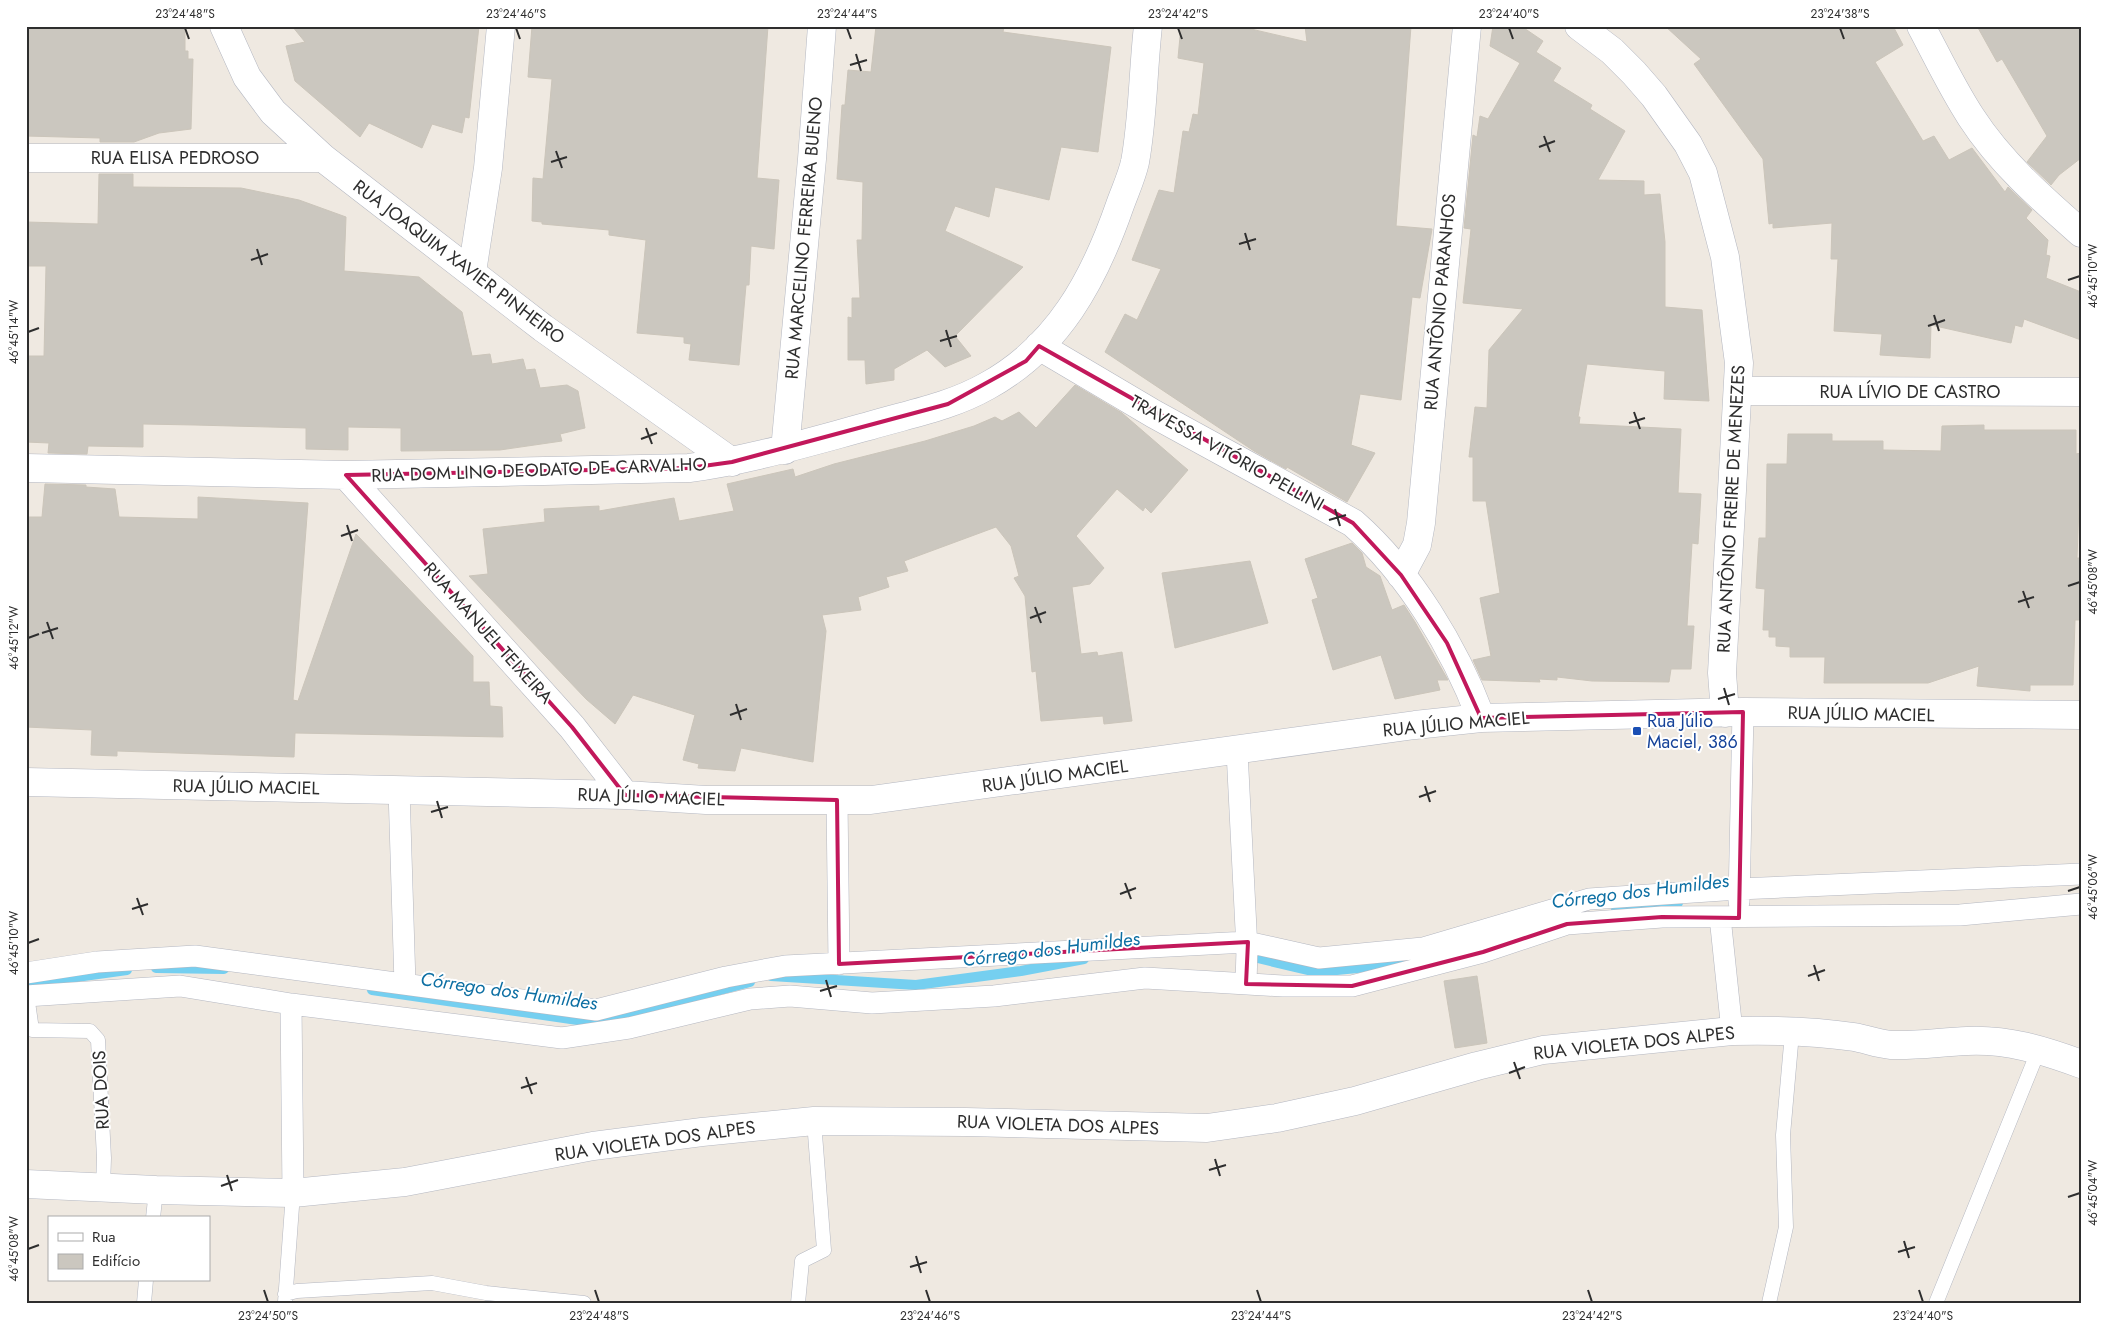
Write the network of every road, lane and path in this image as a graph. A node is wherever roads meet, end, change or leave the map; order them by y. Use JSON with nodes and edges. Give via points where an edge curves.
{"nodes":[{"id":1,"x":224,"y":26,"type":"edge"},
{"id":2,"x":502,"y":26,"type":"edge"},
{"id":3,"x":822,"y":26,"type":"edge"},
{"id":4,"x":1148,"y":26,"type":"edge"},
{"id":5,"x":1467,"y":26,"type":"edge"},
{"id":6,"x":1578,"y":26,"type":"edge"},
{"id":7,"x":1921,"y":26,"type":"edge"},
{"id":8,"x":26,"y":158,"type":"edge"},
{"id":9,"x":323,"y":158,"type":"junction"},
{"id":10,"x":2081,"y":233,"type":"edge"},
{"id":11,"x":472,"y":272,"type":"junction"},
{"id":12,"x":1039,"y":346,"type":"junction"},
{"id":13,"x":1739,"y":391,"type":"junction"},
{"id":14,"x":2081,"y":392,"type":"edge"},
{"id":15,"x":785,"y":450,"type":"junction"},
{"id":16,"x":732,"y":462,"type":"junction"},
{"id":17,"x":26,"y":468,"type":"edge"},
{"id":18,"x":346,"y":475,"type":"junction"},
{"id":19,"x":1401,"y":575,"type":"junction"},
{"id":20,"x":1734,"y":712,"type":"junction"},
{"id":21,"x":2081,"y":715,"type":"edge"},
{"id":22,"x":1481,"y":718,"type":"junction"},
{"id":23,"x":1237,"y":751,"type":"junction"},
{"id":24,"x":26,"y":782,"type":"edge"},
{"id":25,"x":399,"y":790,"type":"junction"},
{"id":26,"x":625,"y":795,"type":"junction"},
{"id":27,"x":837,"y":800,"type":"junction"},
{"id":28,"x":2081,"y":874,"type":"edge"},
{"id":29,"x":1738,"y":891,"type":"junction"},
{"id":30,"x":2081,"y":904,"type":"edge"},
{"id":31,"x":1733,"y":917,"type":"junction"},
{"id":32,"x":1247,"y":945,"type":"junction"},
{"id":33,"x":840,"y":964,"type":"junction"},
{"id":34,"x":48,"y":971,"type":"junction"},
{"id":35,"x":26,"y":973,"type":"edge"},
{"id":36,"x":359,"y":980,"type":"junction"},
{"id":37,"x":1246,"y":981,"type":"junction"},
{"id":38,"x":405,"y":984,"type":"junction"},
{"id":39,"x":689,"y":987,"type":"junction"},
{"id":40,"x":51,"y":994,"type":"junction"},
{"id":41,"x":27,"y":995,"type":"edge"},
{"id":42,"x":291,"y":1004,"type":"junction"},
{"id":43,"x":355,"y":1011,"type":"junction"},
{"id":44,"x":696,"y":1011,"type":"junction"},
{"id":45,"x":1732,"y":1031,"type":"junction"},
{"id":46,"x":1792,"y":1033,"type":"junction"},
{"id":47,"x":2039,"y":1049,"type":"junction"},
{"id":48,"x":2081,"y":1064,"type":"edge"},
{"id":49,"x":814,"y":1121,"type":"junction"},
{"id":50,"x":26,"y":1184,"type":"edge"},
{"id":51,"x":103,"y":1187,"type":"junction"},
{"id":52,"x":156,"y":1190,"type":"junction"},
{"id":53,"x":293,"y":1193,"type":"junction"},
{"id":54,"x":153,"y":1216,"type":"edge"},
{"id":55,"x":146,"y":1282,"type":"edge"},
{"id":56,"x":285,"y":1299,"type":"edge"},
{"id":57,"x":144,"y":1303,"type":"edge"},
{"id":58,"x":584,"y":1303,"type":"edge"},
{"id":59,"x":798,"y":1303,"type":"edge"},
{"id":60,"x":1769,"y":1303,"type":"edge"},
{"id":61,"x":1936,"y":1303,"type":"edge"}],
"edges":[{"from":1,"to":9,"type":"street","name":"RUA JOAQUIM XAVIER PINHEIRO","via":[[247,77],[273,112]]},
{"from":2,"to":11,"type":"street","via":[[488,168]]},
{"from":3,"to":15,"type":"street","name":"RUA MARCELINO FERREIRA BUENO"},
{"from":4,"to":12,"type":"street","name":"RUA DOM LINO DEODATO DE CARVALHO","via":[[1134,163],[1089,282],[1061,322]]},
{"from":5,"to":19,"type":"street","name":"RUA ANTÔNIO PARANHOS","via":[[1421,523],[1416,545]]},
{"from":6,"to":13,"type":"street","name":"RUA ANTÔNIO FREIRE DE MENEZES","via":[[1612,51],[1654,96],[1688,144],[1703,173],[1725,257],[1739,363]]},
{"from":7,"to":10,"type":"street","via":[[1971,117],[2003,159]]},
{"from":8,"to":9,"type":"street","name":"RUA ELISA PEDROSO"},
{"from":9,"to":11,"type":"street","name":"RUA JOAQUIM XAVIER PINHEIRO"},
{"from":11,"to":16,"type":"street","name":"RUA JOAQUIM XAVIER PINHEIRO","via":[[543,328]]},
{"from":12,"to":15,"type":"street","name":"RUA DOM LINO DEODATO DE CARVALHO","via":[[1026,362],[987,386],[948,404]]},
{"from":12,"to":19,"type":"street","name":"TRAVESSA VITÓRIO PELLINI","via":[[1154,414],[1353,523]]},
{"from":13,"to":14,"type":"street","name":"RUA LÍVIO DE CASTRO"},
{"from":13,"to":20,"type":"street","name":"RUA ANTÔNIO FREIRE DE MENEZES","via":[[1722,673]]},
{"from":15,"to":16,"type":"street","name":"RUA DOM LINO DEODATO DE CARVALHO"},
{"from":16,"to":18,"type":"street","name":"RUA DOM LINO DEODATO DE CARVALHO","via":[[688,468]]},
{"from":17,"to":18,"type":"street","name":"RUA DOM LINO DEODATO DE CARVALHO"},
{"from":18,"to":26,"type":"street","name":"RUA MANUEL TEIXEIRA","via":[[551,703]]},
{"from":19,"to":22,"type":"street","name":"TRAVESSA VITÓRIO PELLINI","via":[[1447,643]]},
{"from":20,"to":21,"type":"street","name":"RUA JÚLIO MACIEL"},
{"from":20,"to":22,"type":"street","name":"RUA JÚLIO MACIEL"},
{"from":20,"to":29,"type":"street"},
{"from":22,"to":23,"type":"street","name":"RUA JÚLIO MACIEL"},
{"from":23,"to":27,"type":"street","name":"RUA JÚLIO MACIEL","via":[[872,800]]},
{"from":23,"to":32,"type":"street"},
{"from":24,"to":25,"type":"street","name":"RUA JÚLIO MACIEL"},
{"from":25,"to":26,"type":"street","name":"RUA JÚLIO MACIEL"},
{"from":25,"to":38,"type":"street"},
{"from":26,"to":27,"type":"street","name":"RUA JÚLIO MACIEL","via":[[706,800]]},
{"from":27,"to":33,"type":"street"},
{"from":28,"to":29,"type":"street"},
{"from":29,"to":31,"type":"street"},
{"from":29,"to":32,"type":"street","via":[[1589,899],[1423,948],[1319,958]]},
{"from":30,"to":31,"type":"street","via":[[1960,915]]},
{"from":31,"to":37,"type":"street","via":[[1662,917],[1566,924],[1483,952],[1352,986]]},
{"from":31,"to":45,"type":"street"},
{"from":32,"to":33,"type":"street"},
{"from":32,"to":37,"type":"street"},
{"from":33,"to":39,"type":"street","via":[[785,966]]},
{"from":34,"to":35,"type":"street"},
{"from":34,"to":36,"type":"street","via":[[97,962],[195,956]]},
{"from":34,"to":40,"type":"street"},
{"from":36,"to":38,"type":"street"},
{"from":36,"to":43,"type":"street"},
{"from":37,"to":44,"type":"street","via":[[1145,978],[994,996],[872,1003],[790,996],[750,999]]},
{"from":38,"to":39,"type":"street","via":[[596,1010]]},
{"from":39,"to":44,"type":"street"},
{"from":40,"to":41,"type":"street"},
{"from":40,"to":42,"type":"street","via":[[180,986]]},
{"from":41,"to":51,"type":"lane","name":"RUA DOIS","via":[[32,1030],[90,1030],[98,1040]]},
{"from":42,"to":43,"type":"street"},
{"from":42,"to":53,"type":"street"},
{"from":43,"to":44,"type":"street","via":[[562,1038],[629,1028]]},
{"from":45,"to":46,"type":"street","name":"RUA VIOLETA DOS ALPES"},
{"from":45,"to":49,"type":"street","name":"RUA VIOLETA DOS ALPES","via":[[1543,1050],[1355,1101],[1277,1118],[1207,1128]]},
{"from":46,"to":47,"type":"street","name":"RUA VIOLETA DOS ALPES","via":[[1856,1037],[1909,1046],[1983,1041],[2013,1042]]},
{"from":46,"to":60,"type":"lane","via":[[1783,1135],[1786,1227]]},
{"from":47,"to":48,"type":"street","name":"RUA VIOLETA DOS ALPES"},
{"from":47,"to":61,"type":"lane"},
{"from":49,"to":53,"type":"street","name":"RUA VIOLETA DOS ALPES","via":[[593,1146],[406,1182]]},
{"from":49,"to":59,"type":"lane","via":[[824,1250],[802,1261]]},
{"from":50,"to":51,"type":"street","name":"RUA VIOLETA DOS ALPES"},
{"from":51,"to":52,"type":"street","name":"RUA VIOLETA DOS ALPES"},
{"from":52,"to":53,"type":"street","name":"RUA VIOLETA DOS ALPES"},
{"from":52,"to":54,"type":"lane"},
{"from":53,"to":56,"type":"lane"},
{"from":55,"to":57,"type":"lane"},
{"from":56,"to":58,"type":"lane","via":[[297,1290],[432,1283],[486,1293]]}]}
